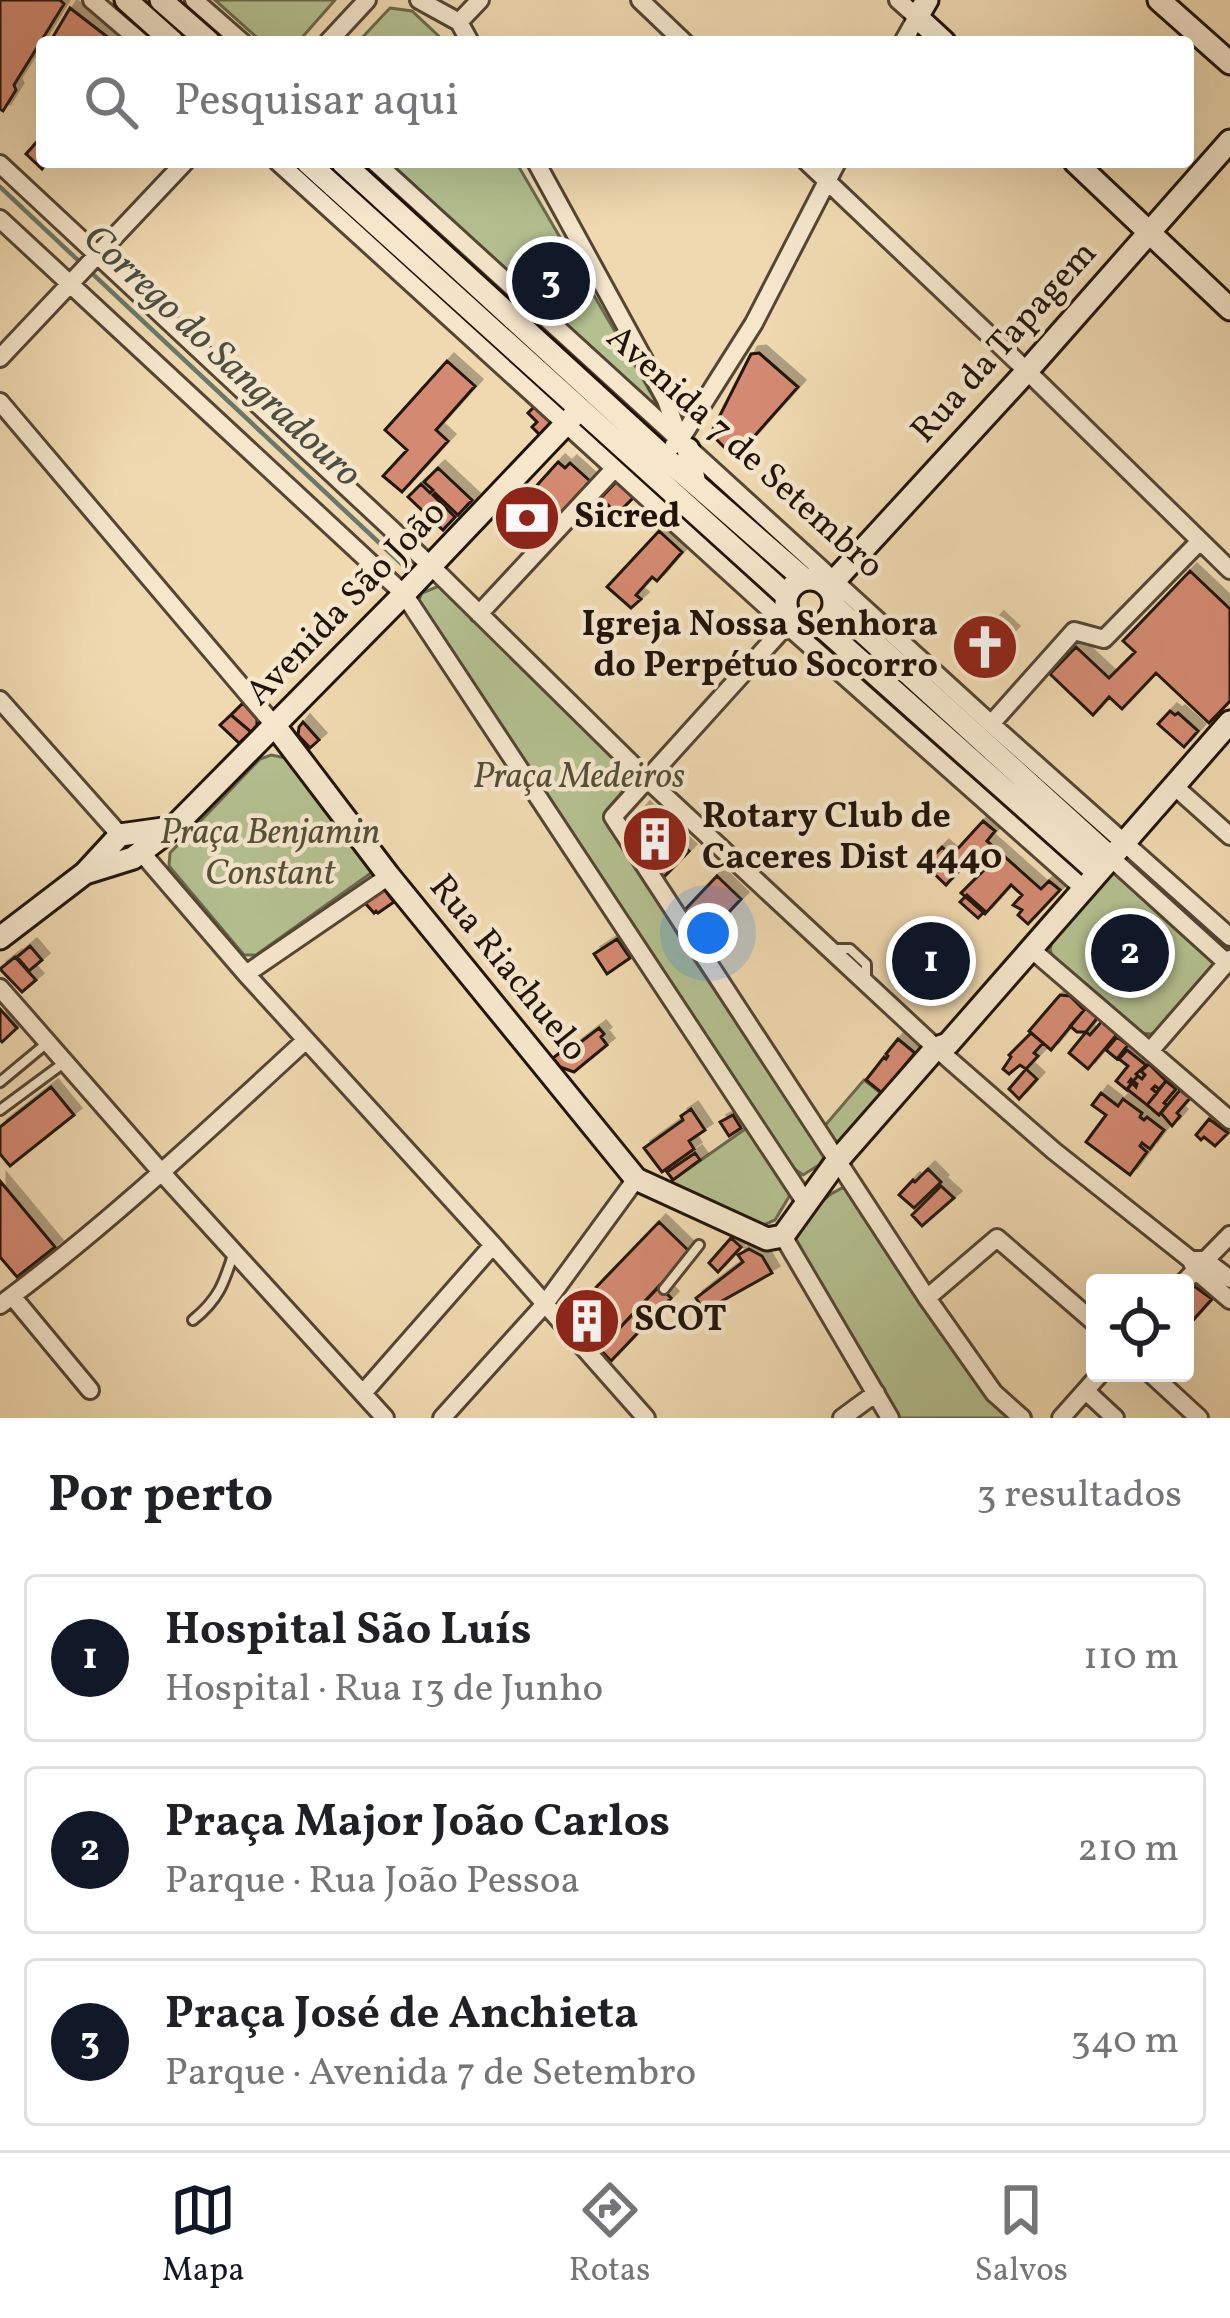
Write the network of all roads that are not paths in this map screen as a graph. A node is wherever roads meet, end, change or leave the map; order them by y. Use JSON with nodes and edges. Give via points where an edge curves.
{"nodes":[{"id":1,"x":92,"y":0,"type":"edge"},
{"id":2,"x":126,"y":0,"type":"edge"},
{"id":3,"x":161,"y":0,"type":"edge"},
{"id":4,"x":194,"y":0,"type":"edge"},
{"id":5,"x":367,"y":0,"type":"edge"},
{"id":6,"x":419,"y":0,"type":"edge"},
{"id":7,"x":480,"y":0,"type":"edge"},
{"id":8,"x":640,"y":0,"type":"edge"},
{"id":9,"x":898,"y":0,"type":"edge"},
{"id":10,"x":1159,"y":0,"type":"edge"},
{"id":11,"x":922,"y":9,"type":"edge"},
{"id":12,"x":459,"y":22,"type":"junction"},
{"id":13,"x":134,"y":36,"type":"edge"},
{"id":14,"x":166,"y":36,"type":"edge"},
{"id":15,"x":201,"y":36,"type":"edge"},
{"id":16,"x":235,"y":36,"type":"edge"},
{"id":17,"x":334,"y":36,"type":"edge"},
{"id":18,"x":467,"y":36,"type":"edge"},
{"id":19,"x":678,"y":36,"type":"edge"},
{"id":20,"x":906,"y":36,"type":"edge"},
{"id":21,"x":940,"y":36,"type":"edge"},
{"id":22,"x":1230,"y":64,"type":"edge"},
{"id":23,"x":1230,"y":141,"type":"edge"},
{"id":24,"x":0,"y":164,"type":"edge"},
{"id":25,"x":179,"y":168,"type":"edge"},
{"id":26,"x":289,"y":168,"type":"edge"},
{"id":27,"x":316,"y":168,"type":"edge"},
{"id":28,"x":347,"y":168,"type":"edge"},
{"id":29,"x":377,"y":168,"type":"edge"},
{"id":30,"x":539,"y":168,"type":"edge"},
{"id":31,"x":813,"y":168,"type":"edge"},
{"id":32,"x":835,"y":168,"type":"edge"},
{"id":33,"x":1082,"y":168,"type":"edge"},
{"id":34,"x":827,"y":181,"type":"junction"},
{"id":35,"x":0,"y":219,"type":"edge"},
{"id":36,"x":397,"y":227,"type":"junction"},
{"id":37,"x":1149,"y":230,"type":"junction"},
{"id":38,"x":99,"y":255,"type":"junction"},
{"id":39,"x":71,"y":284,"type":"junction"},
{"id":40,"x":1230,"y":309,"type":"edge"},
{"id":41,"x":0,"y":358,"type":"edge"},
{"id":42,"x":1028,"y":370,"type":"junction"},
{"id":43,"x":0,"y":402,"type":"edge"},
{"id":44,"x":573,"y":417,"type":"junction"},
{"id":45,"x":677,"y":448,"type":"junction"},
{"id":46,"x":639,"y":461,"type":"junction"},
{"id":47,"x":614,"y":469,"type":"junction"},
{"id":48,"x":1200,"y":541,"type":"junction"},
{"id":49,"x":431,"y":566,"type":"junction"},
{"id":50,"x":1230,"y":570,"type":"edge"},
{"id":51,"x":404,"y":594,"type":"junction"},
{"id":52,"x":824,"y":595,"type":"junction"},
{"id":53,"x":479,"y":614,"type":"junction"},
{"id":54,"x":789,"y":614,"type":"junction"},
{"id":55,"x":902,"y":685,"type":"junction"},
{"id":56,"x":0,"y":700,"type":"edge"},
{"id":57,"x":1230,"y":722,"type":"edge"},
{"id":58,"x":991,"y":724,"type":"junction"},
{"id":59,"x":275,"y":725,"type":"junction"},
{"id":60,"x":989,"y":763,"type":"junction"},
{"id":61,"x":649,"y":781,"type":"junction"},
{"id":62,"x":1172,"y":785,"type":"junction"},
{"id":63,"x":1054,"y":821,"type":"junction"},
{"id":64,"x":1230,"y":836,"type":"edge"},
{"id":65,"x":127,"y":844,"type":"junction"},
{"id":66,"x":1103,"y":865,"type":"junction"},
{"id":67,"x":389,"y":876,"type":"junction"},
{"id":68,"x":1230,"y":937,"type":"edge"},
{"id":69,"x":0,"y":938,"type":"edge"},
{"id":70,"x":1030,"y":949,"type":"junction"},
{"id":71,"x":1228,"y":961,"type":"edge"},
{"id":72,"x":246,"y":974,"type":"junction"},
{"id":73,"x":0,"y":988,"type":"edge"},
{"id":74,"x":306,"y":1040,"type":"junction"},
{"id":75,"x":48,"y":1042,"type":"junction"},
{"id":76,"x":936,"y":1048,"type":"junction"},
{"id":77,"x":1150,"y":1051,"type":"junction"},
{"id":78,"x":65,"y":1062,"type":"junction"},
{"id":79,"x":0,"y":1082,"type":"edge"},
{"id":80,"x":0,"y":1111,"type":"edge"},
{"id":81,"x":1230,"y":1120,"type":"edge"},
{"id":82,"x":837,"y":1161,"type":"junction"},
{"id":83,"x":162,"y":1172,"type":"junction"},
{"id":84,"x":636,"y":1179,"type":"junction"},
{"id":85,"x":806,"y":1203,"type":"junction"},
{"id":86,"x":1230,"y":1235,"type":"edge"},
{"id":87,"x":783,"y":1236,"type":"junction"},
{"id":88,"x":493,"y":1245,"type":"junction"},
{"id":89,"x":699,"y":1245,"type":"dead end"},
{"id":90,"x":235,"y":1251,"type":"junction"},
{"id":91,"x":1193,"y":1268,"type":"edge"},
{"id":92,"x":1230,"y":1279,"type":"edge"},
{"id":93,"x":664,"y":1289,"type":"dead end"},
{"id":94,"x":927,"y":1298,"type":"junction"},
{"id":95,"x":6,"y":1300,"type":"edge"},
{"id":96,"x":1230,"y":1300,"type":"edge"},
{"id":97,"x":544,"y":1305,"type":"junction"},
{"id":98,"x":1086,"y":1315,"type":"edge"},
{"id":99,"x":193,"y":1320,"type":"dead end"},
{"id":100,"x":1093,"y":1382,"type":"edge"},
{"id":101,"x":1160,"y":1382,"type":"edge"},
{"id":102,"x":90,"y":1390,"type":"dead end"},
{"id":103,"x":1086,"y":1390,"type":"junction"},
{"id":104,"x":364,"y":1392,"type":"junction"},
{"id":105,"x":876,"y":1393,"type":"junction"},
{"id":106,"x":385,"y":1418,"type":"edge"},
{"id":107,"x":442,"y":1418,"type":"edge"},
{"id":108,"x":646,"y":1418,"type":"edge"},
{"id":109,"x":842,"y":1418,"type":"edge"},
{"id":110,"x":890,"y":1418,"type":"edge"},
{"id":111,"x":1022,"y":1418,"type":"edge"},
{"id":112,"x":1061,"y":1418,"type":"edge"},
{"id":113,"x":1115,"y":1418,"type":"edge"},
{"id":114,"x":1199,"y":1418,"type":"edge"}],
"edges":[{"from":1,"to":13,"type":"street"},
{"from":2,"to":14,"type":"main road"},
{"from":3,"to":15,"type":"main road"},
{"from":4,"to":16,"type":"street"},
{"from":5,"to":17,"type":"street"},
{"from":6,"to":12,"type":"street"},
{"from":7,"to":12,"type":"street"},
{"from":8,"to":19,"type":"street"},
{"from":9,"to":11,"type":"street"},
{"from":10,"to":22,"type":"main road"},
{"from":11,"to":20,"type":"street"},
{"from":11,"to":21,"type":"main road"},
{"from":12,"to":18,"type":"street"},
{"from":23,"to":37,"type":"main road","name":"Rua da Tapagem"},
{"from":24,"to":38,"type":"street"},
{"from":25,"to":38,"type":"street"},
{"from":26,"to":36,"type":"street","name":"Avenida 7 de Setembro"},
{"from":27,"to":36,"type":"main road","name":"Avenida 7 de Setembro"},
{"from":28,"to":36,"type":"main road","name":"Avenida 7 de Setembro"},
{"from":29,"to":36,"type":"street","name":"Avenida 7 de Setembro"},
{"from":30,"to":45,"type":"street","via":[[666,400]]},
{"from":31,"to":34,"type":"street"},
{"from":32,"to":34,"type":"street"},
{"from":33,"to":37,"type":"main road"},
{"from":34,"to":42,"type":"street"},
{"from":34,"to":45,"type":"street"},
{"from":35,"to":39,"type":"street"},
{"from":36,"to":44,"type":"main road","name":"Avenida 7 de Setembro"},
{"from":36,"to":45,"type":"main road","name":"Avenida 7 de Setembro"},
{"from":37,"to":40,"type":"main road"},
{"from":37,"to":42,"type":"main road","name":"Rua da Tapagem"},
{"from":38,"to":39,"type":"street"},
{"from":38,"to":49,"type":"street"},
{"from":39,"to":41,"type":"street"},
{"from":39,"to":51,"type":"street"},
{"from":42,"to":48,"type":"street"},
{"from":42,"to":52,"type":"main road","name":"Rua da Tapagem"},
{"from":43,"to":59,"type":"street","name":"Rua Riachuelo"},
{"from":44,"to":46,"type":"main road","name":"Avenida 7 de Setembro"},
{"from":44,"to":47,"type":"street","name":"Avenida 7 de Setembro"},
{"from":44,"to":49,"type":"main road","name":"Avenida São João"},
{"from":45,"to":46,"type":"main road"},
{"from":45,"to":52,"type":"street","name":"Avenida 7 de Setembro"},
{"from":45,"to":52,"type":"main road","name":"Avenida 7 de Setembro","via":[[695,484]]},
{"from":46,"to":54,"type":"main road","name":"Avenida 7 de Setembro"},
{"from":47,"to":53,"type":"street"},
{"from":47,"to":54,"type":"street","name":"Avenida 7 de Setembro"},
{"from":48,"to":50,"type":"street"},
{"from":48,"to":58,"type":"street","via":[[1104,639],[1074,631]]},
{"from":49,"to":51,"type":"main road","name":"Avenida São João"},
{"from":49,"to":53,"type":"street"},
{"from":51,"to":59,"type":"main road","name":"Avenida São João"},
{"from":51,"to":85,"type":"street"},
{"from":52,"to":54,"type":"main road","via":[[805,626]]},
{"from":52,"to":54,"type":"main road","name":"Rua da Tapagem","via":[[797,583]]},
{"from":52,"to":55,"type":"main road","name":"Avenida 7 de Setembro"},
{"from":52,"to":55,"type":"street","name":"Avenida 7 de Setembro"},
{"from":53,"to":61,"type":"street"},
{"from":54,"to":55,"type":"street","name":"Avenida 7 de Setembro"},
{"from":54,"to":61,"type":"street"},
{"from":55,"to":58,"type":"street","name":"Avenida 7 de Setembro"},
{"from":55,"to":60,"type":"main road","name":"Avenida 7 de Setembro"},
{"from":55,"to":60,"type":"street","name":"Avenida 7 de Setembro"},
{"from":56,"to":65,"type":"street"},
{"from":57,"to":62,"type":"main road"},
{"from":58,"to":60,"type":"street","name":"Avenida 7 de Setembro"},
{"from":59,"to":65,"type":"main road","name":"Avenida São João","via":[[172,828]]},
{"from":59,"to":67,"type":"main road","name":"Rua Riachuelo"},
{"from":60,"to":63,"type":"main road","name":"Avenida 7 de Setembro"},
{"from":60,"to":63,"type":"street","name":"Avenida 7 de Setembro"},
{"from":61,"to":76,"type":"street"},
{"from":61,"to":82,"type":"street","via":[[613,817]]},
{"from":62,"to":64,"type":"street"},
{"from":62,"to":66,"type":"main road"},
{"from":63,"to":66,"type":"main road","name":"Avenida 7 de Setembro"},
{"from":63,"to":66,"type":"street","name":"Avenida 7 de Setembro"},
{"from":65,"to":69,"type":"main road","name":"Avenida São João"},
{"from":65,"to":72,"type":"street"},
{"from":66,"to":68,"type":"street"},
{"from":66,"to":70,"type":"main road"},
{"from":66,"to":71,"type":"street"},
{"from":67,"to":72,"type":"street"},
{"from":67,"to":84,"type":"main road","name":"Rua Riachuelo"},
{"from":70,"to":76,"type":"main road"},
{"from":70,"to":77,"type":"street"},
{"from":71,"to":77,"type":"street"},
{"from":72,"to":74,"type":"street"},
{"from":73,"to":75,"type":"street"},
{"from":74,"to":83,"type":"street"},
{"from":74,"to":88,"type":"street"},
{"from":75,"to":78,"type":"street"},
{"from":75,"to":79,"type":"lane"},
{"from":76,"to":82,"type":"main road"},
{"from":76,"to":91,"type":"street"},
{"from":77,"to":81,"type":"street"},
{"from":78,"to":80,"type":"lane"},
{"from":78,"to":83,"type":"street"},
{"from":82,"to":85,"type":"main road"},
{"from":82,"to":94,"type":"street"},
{"from":83,"to":90,"type":"street"},
{"from":83,"to":95,"type":"street"},
{"from":84,"to":87,"type":"main road","name":"Rua Riachuelo","via":[[767,1239]]},
{"from":84,"to":97,"type":"street"},
{"from":85,"to":87,"type":"main road"},
{"from":86,"to":91,"type":"street"},
{"from":87,"to":105,"type":"street"},
{"from":88,"to":97,"type":"street"},
{"from":88,"to":104,"type":"street"},
{"from":89,"to":93,"type":"lane"},
{"from":90,"to":99,"type":"lane","via":[[221,1290]]},
{"from":90,"to":104,"type":"street"},
{"from":91,"to":92,"type":"street"},
{"from":91,"to":96,"type":"street"},
{"from":94,"to":98,"type":"street","via":[[997,1238]]},
{"from":94,"to":111,"type":"street","via":[[994,1393]]},
{"from":95,"to":102,"type":"street"},
{"from":97,"to":107,"type":"street"},
{"from":97,"to":108,"type":"street"},
{"from":100,"to":103,"type":"street"},
{"from":101,"to":114,"type":"street"},
{"from":103,"to":112,"type":"street"},
{"from":103,"to":113,"type":"street"},
{"from":104,"to":106,"type":"street"},
{"from":105,"to":109,"type":"street"},
{"from":105,"to":110,"type":"street"}]}
